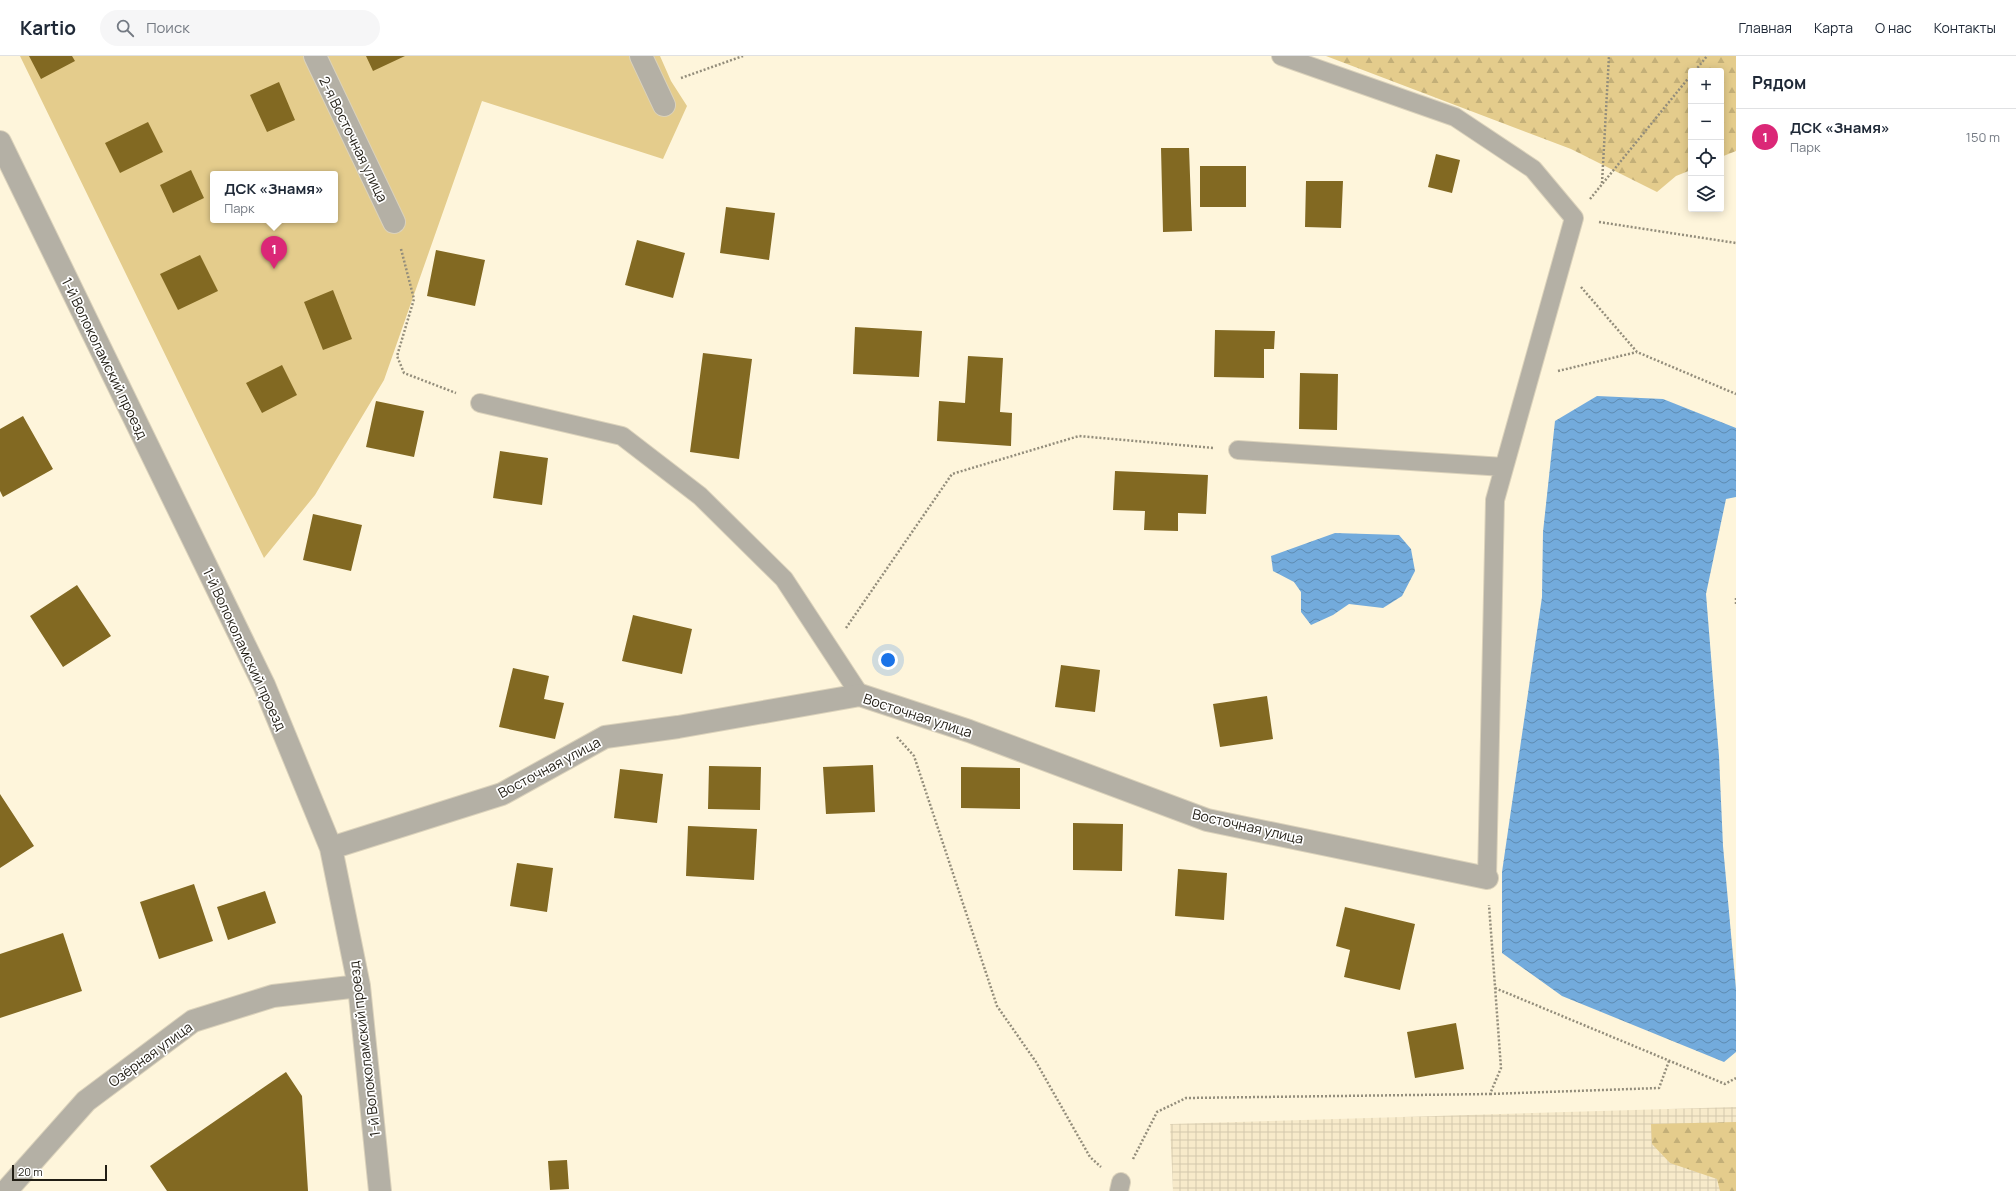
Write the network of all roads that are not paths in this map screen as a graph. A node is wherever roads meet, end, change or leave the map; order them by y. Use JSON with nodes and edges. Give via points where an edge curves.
{"nodes":[{"id":1,"x":315,"y":56,"type":"edge"},
{"id":2,"x":641,"y":56,"type":"edge"},
{"id":3,"x":1281,"y":56,"type":"edge"},
{"id":4,"x":660,"y":96,"type":"road end"},
{"id":5,"x":0,"y":142,"type":"edge"},
{"id":6,"x":394,"y":222,"type":"road end"},
{"id":7,"x":480,"y":403,"type":"road end"},
{"id":8,"x":1238,"y":450,"type":"road end"},
{"id":9,"x":1504,"y":467,"type":"junction"},
{"id":10,"x":860,"y":695,"type":"junction"},
{"id":11,"x":331,"y":848,"type":"junction"},
{"id":12,"x":1487,"y":878,"type":"joint"},
{"id":13,"x":359,"y":986,"type":"junction"},
{"id":14,"x":6,"y":1191,"type":"edge"},
{"id":15,"x":380,"y":1191,"type":"edge"}],
"edges":[{"from":1,"to":6,"type":"street","name":"2-я Восточная улица"},
{"from":2,"to":4,"type":"street"},
{"from":3,"to":9,"type":"lane","via":[[1455,117],[1533,169],[1574,218]]},
{"from":5,"to":11,"type":"street","name":"1-й Волоколамский проезд","via":[[264,685]]},
{"from":7,"to":10,"type":"lane","via":[[622,436],[700,496],[784,579]]},
{"from":8,"to":9,"type":"lane"},
{"from":9,"to":12,"type":"lane","via":[[1495,500]]},
{"from":10,"to":11,"type":"street","name":"Восточная улица","via":[[605,737],[502,794]]},
{"from":10,"to":12,"type":"street","name":"Восточная улица","via":[[969,731],[1207,820]]},
{"from":11,"to":13,"type":"street","name":"1-й Волоколамский проезд"},
{"from":13,"to":14,"type":"street","name":"Озёрная улица","via":[[273,996],[193,1021],[86,1101]]},
{"from":13,"to":15,"type":"street","name":"1-й Волоколамский проезд"}]}
